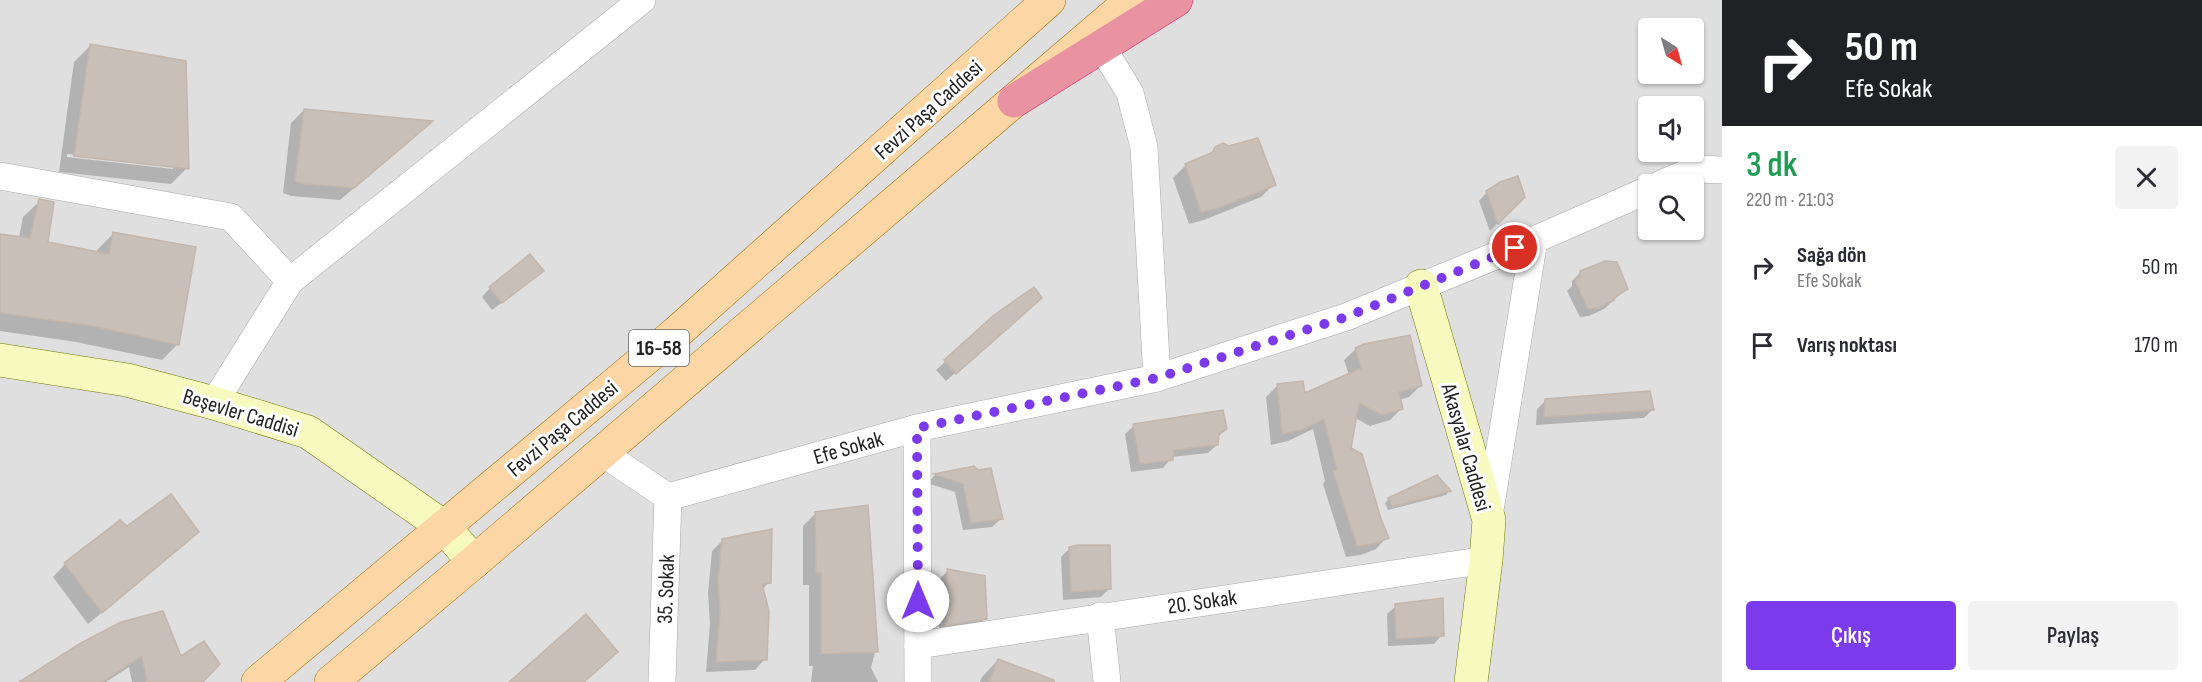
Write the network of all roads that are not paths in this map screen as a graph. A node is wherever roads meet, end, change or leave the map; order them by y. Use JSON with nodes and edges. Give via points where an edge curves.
{"nodes":[{"id":1,"x":642,"y":0,"type":"edge"},
{"id":2,"x":1049,"y":0,"type":"edge"},
{"id":3,"x":1132,"y":0,"type":"edge"},
{"id":4,"x":1176,"y":0,"type":"edge"},
{"id":5,"x":1097,"y":41,"type":"junction"},
{"id":6,"x":1014,"y":101,"type":"joint"},
{"id":7,"x":1722,"y":170,"type":"edge"},
{"id":8,"x":1685,"y":174,"type":"edge"},
{"id":9,"x":0,"y":176,"type":"edge"},
{"id":10,"x":1638,"y":194,"type":"edge"},
{"id":11,"x":1534,"y":240,"type":"junction"},
{"id":12,"x":290,"y":280,"type":"junction"},
{"id":13,"x":1421,"y":286,"type":"junction"},
{"id":14,"x":0,"y":360,"type":"edge"},
{"id":15,"x":1157,"y":378,"type":"junction"},
{"id":16,"x":214,"y":403,"type":"junction"},
{"id":17,"x":917,"y":428,"type":"junction"},
{"id":18,"x":601,"y":452,"type":"junction"},
{"id":19,"x":668,"y":497,"type":"junction"},
{"id":20,"x":1489,"y":520,"type":"junction"},
{"id":21,"x":444,"y":527,"type":"junction"},
{"id":22,"x":1486,"y":560,"type":"junction"},
{"id":23,"x":474,"y":562,"type":"junction"},
{"id":24,"x":1100,"y":616,"type":"junction"},
{"id":25,"x":918,"y":645,"type":"junction"},
{"id":26,"x":258,"y":682,"type":"edge"},
{"id":27,"x":331,"y":682,"type":"edge"},
{"id":28,"x":662,"y":682,"type":"edge"},
{"id":29,"x":918,"y":682,"type":"edge"},
{"id":30,"x":1107,"y":682,"type":"edge"},
{"id":31,"x":1471,"y":682,"type":"edge"}],
"edges":[{"from":1,"to":12,"type":"street"},
{"from":2,"to":21,"type":"main road","name":"Fevzi Paşa Caddesi","number":"16-58","via":[[675,334]]},
{"from":3,"to":5,"type":"main road"},
{"from":4,"to":5,"type":"highway"},
{"from":5,"to":6,"type":"highway"},
{"from":5,"to":15,"type":"street","via":[[1130,93],[1144,147]]},
{"from":6,"to":18,"type":"main road","name":"Fevzi Paşa Caddesi","number":"16-58"},
{"from":7,"to":8,"type":"street","via":[[1697,169]]},
{"from":9,"to":12,"type":"street","via":[[231,217]]},
{"from":10,"to":11,"type":"street","name":"Efe Sokak"},
{"from":11,"to":13,"type":"street","name":"Efe Sokak"},
{"from":11,"to":20,"type":"street"},
{"from":12,"to":16,"type":"street"},
{"from":13,"to":15,"type":"street","name":"Efe Sokak","via":[[1346,317]]},
{"from":13,"to":20,"type":"street","name":"Akasyalar Caddesi"},
{"from":14,"to":16,"type":"street","name":"Beşevler Caddisi","via":[[127,380]]},
{"from":15,"to":17,"type":"street","name":"Efe Sokak"},
{"from":16,"to":21,"type":"street","name":"Beşevler Caddisi","via":[[308,432]]},
{"from":17,"to":19,"type":"street","name":"Efe Sokak"},
{"from":17,"to":25,"type":"street"},
{"from":18,"to":19,"type":"street"},
{"from":18,"to":23,"type":"main road","name":"Fevzi Paşa Caddesi","number":"16-58"},
{"from":19,"to":28,"type":"street","name":"35. Sokak"},
{"from":20,"to":22,"type":"street","name":"Akasyalar Caddesi"},
{"from":21,"to":23,"type":"street","name":"Beşevler Caddisi"},
{"from":21,"to":26,"type":"main road","name":"Fevzi Paşa Caddesi","number":"16-58"},
{"from":22,"to":24,"type":"street","name":"20. Sokak"},
{"from":22,"to":31,"type":"street","name":"Akasyalar Caddesi"},
{"from":23,"to":27,"type":"main road","name":"Fevzi Paşa Caddesi","number":"16-58"},
{"from":24,"to":25,"type":"street","name":"20. Sokak"},
{"from":24,"to":30,"type":"street"},
{"from":25,"to":29,"type":"street"}]}
